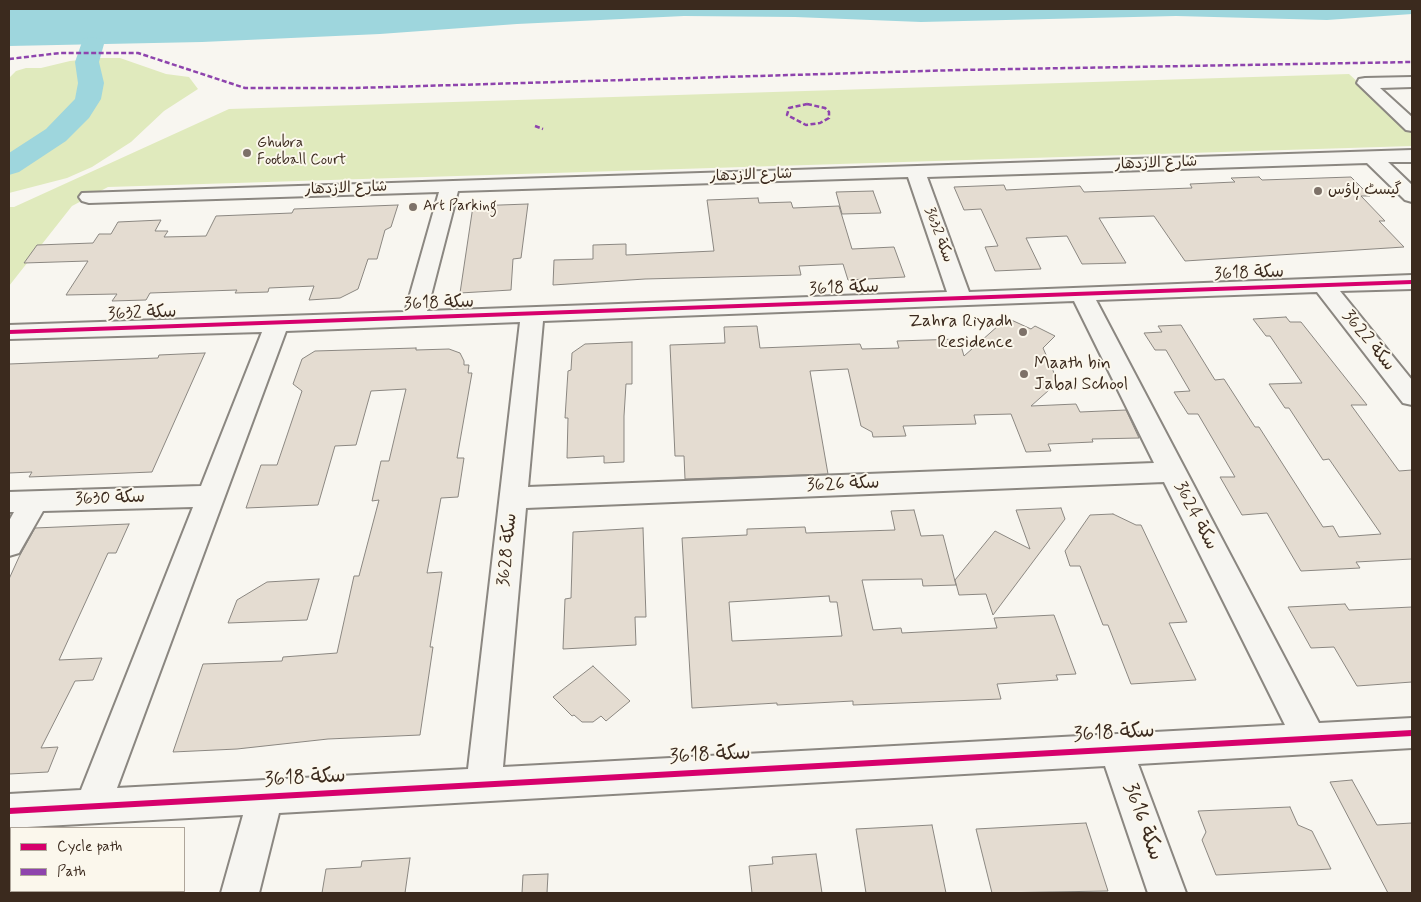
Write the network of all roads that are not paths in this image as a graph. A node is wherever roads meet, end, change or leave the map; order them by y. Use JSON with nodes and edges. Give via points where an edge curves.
{"nodes":[{"id":1,"x":1412,"y":82,"type":"edge"},
{"id":2,"x":1412,"y":126,"type":"edge"},
{"id":3,"x":1412,"y":156,"type":"edge"},
{"id":4,"x":1372,"y":157,"type":"junction"},
{"id":5,"x":915,"y":171,"type":"junction"},
{"id":6,"x":450,"y":186,"type":"junction"},
{"id":7,"x":90,"y":196,"type":"dead end"},
{"id":8,"x":1412,"y":196,"type":"edge"},
{"id":9,"x":1412,"y":282,"type":"edge"},
{"id":10,"x":1323,"y":285,"type":"junction"},
{"id":11,"x":1081,"y":294,"type":"junction"},
{"id":12,"x":961,"y":298,"type":"junction"},
{"id":13,"x":532,"y":314,"type":"junction"},
{"id":14,"x":414,"y":319,"type":"junction"},
{"id":15,"x":277,"y":324,"type":"junction"},
{"id":16,"x":9,"y":332,"type":"edge"},
{"id":17,"x":1412,"y":397,"type":"edge"},
{"id":18,"x":1172,"y":472,"type":"junction"},
{"id":19,"x":211,"y":496,"type":"junction"},
{"id":20,"x":514,"y":498,"type":"junction"},
{"id":21,"x":22,"y":502,"type":"edge"},
{"id":22,"x":9,"y":545,"type":"edge"},
{"id":23,"x":1412,"y":733,"type":"edge"},
{"id":24,"x":1310,"y":739,"type":"junction"},
{"id":25,"x":1116,"y":750,"type":"junction"},
{"id":26,"x":484,"y":785,"type":"junction"},
{"id":27,"x":266,"y":797,"type":"junction"},
{"id":28,"x":92,"y":807,"type":"junction"},
{"id":29,"x":9,"y":811,"type":"edge"},
{"id":30,"x":240,"y":893,"type":"edge"},
{"id":31,"x":1167,"y":893,"type":"edge"}],
"edges":[{"from":1,"to":2,"type":"street","via":[[1365,83]]},
{"from":3,"to":4,"type":"street","name":"شارع الازدهار"},
{"from":4,"to":5,"type":"street","name":"شارع الازدهار"},
{"from":4,"to":8,"type":"street"},
{"from":5,"to":6,"type":"street","name":"شارع الازدهار"},
{"from":5,"to":12,"type":"street","name":"سكة 3632"},
{"from":6,"to":7,"type":"street","name":"شارع الازدهار"},
{"from":6,"to":14,"type":"street"},
{"from":9,"to":10,"type":"street","name":"سكة 3618"},
{"from":10,"to":11,"type":"street","name":"سكة 3618"},
{"from":10,"to":17,"type":"street","name":"سكة 3622"},
{"from":11,"to":12,"type":"street","name":"سكة 3618"},
{"from":11,"to":18,"type":"street","name":"سكة 3624"},
{"from":12,"to":13,"type":"street","name":"سكة 3618"},
{"from":13,"to":14,"type":"street","name":"سكة 3618"},
{"from":13,"to":20,"type":"street","name":"سكة 3628"},
{"from":14,"to":15,"type":"street","name":"سكة 3618"},
{"from":15,"to":16,"type":"street","name":"سكة 3632"},
{"from":15,"to":19,"type":"street"},
{"from":18,"to":20,"type":"street","name":"سكة 3626"},
{"from":18,"to":24,"type":"street","name":"سكة 3624"},
{"from":19,"to":21,"type":"street","name":"سكة 3630"},
{"from":19,"to":28,"type":"street"},
{"from":20,"to":26,"type":"street","name":"سكة 3628"},
{"from":21,"to":22,"type":"street"},
{"from":23,"to":24,"type":"street","name":"سكة 3618"},
{"from":24,"to":25,"type":"street","name":"سكة 3618"},
{"from":25,"to":26,"type":"street","name":"سكة 3618"},
{"from":25,"to":31,"type":"street","name":"سكة 3616"},
{"from":26,"to":27,"type":"street","name":"سكة 3618"},
{"from":27,"to":28,"type":"street","name":"سكة 3618"},
{"from":27,"to":30,"type":"street"},
{"from":28,"to":29,"type":"street","name":"سكة 3618"}]}
